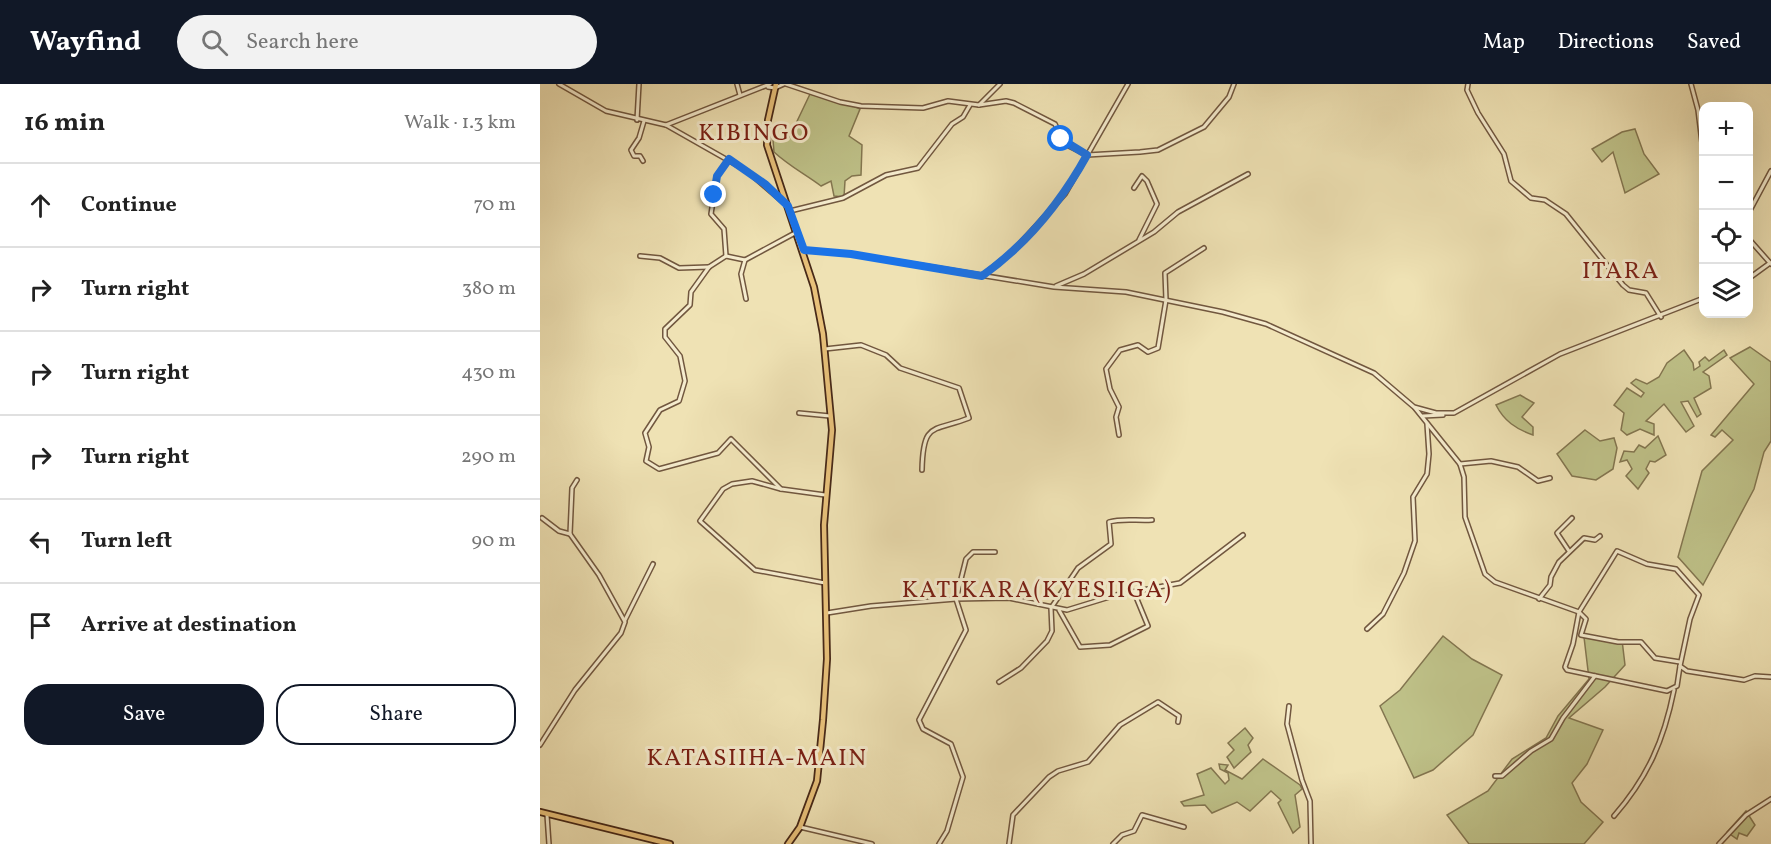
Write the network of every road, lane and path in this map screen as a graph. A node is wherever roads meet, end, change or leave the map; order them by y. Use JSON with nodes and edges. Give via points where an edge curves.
{"nodes":[{"id":1,"x":559,"y":84,"type":"edge"},
{"id":2,"x":639,"y":84,"type":"edge"},
{"id":3,"x":737,"y":84,"type":"edge"},
{"id":4,"x":785,"y":84,"type":"edge"},
{"id":5,"x":1000,"y":84,"type":"edge"},
{"id":6,"x":1126,"y":84,"type":"edge"},
{"id":7,"x":1234,"y":84,"type":"edge"},
{"id":8,"x":1468,"y":84,"type":"edge"},
{"id":9,"x":1691,"y":84,"type":"edge"},
{"id":10,"x":768,"y":86,"type":"edge"},
{"id":11,"x":775,"y":86,"type":"edge"},
{"id":12,"x":740,"y":94,"type":"junction"},
{"id":13,"x":970,"y":105,"type":"junction"},
{"id":14,"x":979,"y":105,"type":"junction"},
{"id":15,"x":637,"y":120,"type":"junction"},
{"id":16,"x":644,"y":121,"type":"junction"},
{"id":17,"x":666,"y":125,"type":"junction"},
{"id":18,"x":1087,"y":155,"type":"junction"},
{"id":19,"x":1704,"y":156,"type":"edge"},
{"id":20,"x":729,"y":159,"type":"junction"},
{"id":21,"x":643,"y":161,"type":"dead end"},
{"id":22,"x":1771,"y":171,"type":"edge"},
{"id":23,"x":1248,"y":174,"type":"dead end"},
{"id":24,"x":1134,"y":188,"type":"dead end"},
{"id":25,"x":789,"y":209,"type":"junction"},
{"id":26,"x":1751,"y":210,"type":"edge"},
{"id":27,"x":797,"y":232,"type":"junction"},
{"id":28,"x":1138,"y":242,"type":"junction"},
{"id":29,"x":1753,"y":243,"type":"edge"},
{"id":30,"x":1204,"y":248,"type":"dead end"},
{"id":31,"x":804,"y":250,"type":"junction"},
{"id":32,"x":640,"y":256,"type":"dead end"},
{"id":33,"x":726,"y":256,"type":"junction"},
{"id":34,"x":746,"y":260,"type":"junction"},
{"id":35,"x":1771,"y":263,"type":"edge"},
{"id":36,"x":709,"y":267,"type":"junction"},
{"id":37,"x":982,"y":276,"type":"junction"},
{"id":38,"x":1753,"y":276,"type":"edge"},
{"id":39,"x":1054,"y":287,"type":"junction"},
{"id":40,"x":746,"y":299,"type":"dead end"},
{"id":41,"x":1166,"y":300,"type":"junction"},
{"id":42,"x":1699,"y":300,"type":"edge"},
{"id":43,"x":1661,"y":317,"type":"junction"},
{"id":44,"x":825,"y":349,"type":"junction"},
{"id":45,"x":1414,"y":407,"type":"junction"},
{"id":46,"x":799,"y":413,"type":"dead end"},
{"id":47,"x":1446,"y":414,"type":"junction"},
{"id":48,"x":830,"y":416,"type":"junction"},
{"id":49,"x":1421,"y":416,"type":"junction"},
{"id":50,"x":1427,"y":422,"type":"junction"},
{"id":51,"x":1119,"y":435,"type":"dead end"},
{"id":52,"x":1460,"y":464,"type":"junction"},
{"id":53,"x":922,"y":470,"type":"dead end"},
{"id":54,"x":1550,"y":478,"type":"dead end"},
{"id":55,"x":577,"y":480,"type":"dead end"},
{"id":56,"x":781,"y":489,"type":"junction"},
{"id":57,"x":825,"y":495,"type":"junction"},
{"id":58,"x":542,"y":518,"type":"dead end"},
{"id":59,"x":1572,"y":518,"type":"dead end"},
{"id":60,"x":1152,"y":520,"type":"dead end"},
{"id":61,"x":570,"y":534,"type":"junction"},
{"id":62,"x":1244,"y":534,"type":"dead end"},
{"id":63,"x":1600,"y":537,"type":"dead end"},
{"id":64,"x":1569,"y":551,"type":"junction"},
{"id":65,"x":995,"y":552,"type":"dead end"},
{"id":66,"x":653,"y":564,"type":"dead end"},
{"id":67,"x":825,"y":583,"type":"junction"},
{"id":68,"x":1134,"y":592,"type":"junction"},
{"id":69,"x":956,"y":599,"type":"junction"},
{"id":70,"x":1539,"y":599,"type":"junction"},
{"id":71,"x":1051,"y":608,"type":"junction"},
{"id":72,"x":1059,"y":610,"type":"junction"},
{"id":73,"x":1579,"y":612,"type":"junction"},
{"id":74,"x":826,"y":614,"type":"junction"},
{"id":75,"x":625,"y":622,"type":"junction"},
{"id":76,"x":1367,"y":629,"type":"dead end"},
{"id":77,"x":1680,"y":664,"type":"junction"},
{"id":78,"x":1595,"y":676,"type":"junction"},
{"id":79,"x":1771,"y":677,"type":"edge"},
{"id":80,"x":999,"y":682,"type":"dead end"},
{"id":81,"x":1674,"y":690,"type":"junction"},
{"id":82,"x":1289,"y":706,"type":"dead end"},
{"id":83,"x":1178,"y":722,"type":"dead end"},
{"id":84,"x":540,"y":745,"type":"edge"},
{"id":85,"x":1495,"y":776,"type":"dead end"},
{"id":86,"x":1771,"y":799,"type":"edge"},
{"id":87,"x":540,"y":812,"type":"edge"},
{"id":88,"x":547,"y":815,"type":"junction"},
{"id":89,"x":1614,"y":816,"type":"dead end"},
{"id":90,"x":801,"y":826,"type":"junction"},
{"id":91,"x":1184,"y":827,"type":"dead end"},
{"id":92,"x":847,"y":839,"type":"junction"},
{"id":93,"x":549,"y":844,"type":"edge"},
{"id":94,"x":670,"y":844,"type":"edge"},
{"id":95,"x":788,"y":844,"type":"edge"},
{"id":96,"x":845,"y":844,"type":"edge"},
{"id":97,"x":872,"y":844,"type":"edge"},
{"id":98,"x":939,"y":844,"type":"edge"},
{"id":99,"x":1009,"y":844,"type":"edge"},
{"id":100,"x":1113,"y":844,"type":"edge"},
{"id":101,"x":1311,"y":844,"type":"edge"},
{"id":102,"x":1719,"y":844,"type":"edge"}],
"edges":[{"from":1,"to":15,"type":"street","via":[[596,106]]},
{"from":2,"to":15,"type":"street"},
{"from":3,"to":12,"type":"street"},
{"from":4,"to":11,"type":"street"},
{"from":4,"to":13,"type":"street","via":[[861,106],[923,108],[948,101]]},
{"from":5,"to":14,"type":"street"},
{"from":6,"to":18,"type":"street"},
{"from":7,"to":18,"type":"street","via":[[1229,97],[1204,127],[1158,150]]},
{"from":8,"to":43,"type":"street","via":[[1478,113],[1504,154],[1511,181],[1531,198],[1545,200],[1566,214],[1623,285],[1646,293]]},
{"from":9,"to":19,"type":"street"},
{"from":10,"to":11,"type":"street"},
{"from":10,"to":12,"type":"street"},
{"from":11,"to":25,"type":"main road","via":[[767,145]]},
{"from":12,"to":17,"type":"street"},
{"from":13,"to":14,"type":"street"},
{"from":13,"to":25,"type":"street","via":[[918,168],[886,175],[843,198]]},
{"from":14,"to":18,"type":"street","via":[[1014,103],[1055,124],[1065,144]]},
{"from":15,"to":16,"type":"street"},
{"from":16,"to":17,"type":"street"},
{"from":16,"to":21,"type":"street","via":[[631,150]]},
{"from":17,"to":20,"type":"street"},
{"from":18,"to":37,"type":"street","via":[[1065,194],[1038,226]]},
{"from":20,"to":25,"type":"street","via":[[765,184]]},
{"from":20,"to":33,"type":"street","via":[[717,176],[711,214],[724,229]]},
{"from":22,"to":26,"type":"street"},
{"from":23,"to":28,"type":"street","via":[[1173,215]]},
{"from":24,"to":28,"type":"street","via":[[1142,176],[1157,204]]},
{"from":25,"to":27,"type":"main road"},
{"from":27,"to":31,"type":"main road"},
{"from":27,"to":34,"type":"street"},
{"from":28,"to":39,"type":"street"},
{"from":29,"to":35,"type":"street"},
{"from":30,"to":41,"type":"street","via":[[1165,273]]},
{"from":31,"to":37,"type":"street"},
{"from":31,"to":44,"type":"main road"},
{"from":32,"to":36,"type":"street","via":[[660,258],[679,268]]},
{"from":33,"to":34,"type":"street"},
{"from":33,"to":36,"type":"street"},
{"from":34,"to":40,"type":"street","via":[[741,274]]},
{"from":35,"to":38,"type":"street"},
{"from":36,"to":56,"type":"street","via":[[691,292],[689,306],[664,329],[665,337],[680,356],[685,381],[679,401],[660,410],[646,431],[646,461],[662,469],[718,453],[731,439]]},
{"from":37,"to":39,"type":"street"},
{"from":39,"to":41,"type":"street","via":[[1126,292]]},
{"from":41,"to":45,"type":"street","via":[[1266,324],[1374,373]]},
{"from":41,"to":51,"type":"street","via":[[1158,348],[1147,352],[1138,345],[1120,350],[1106,369],[1119,407]]},
{"from":42,"to":43,"type":"street"},
{"from":43,"to":47,"type":"street","via":[[1560,354],[1455,413]]},
{"from":44,"to":48,"type":"main road"},
{"from":44,"to":53,"type":"street","via":[[861,345],[886,355],[901,368],[959,388],[969,418],[936,427],[922,446]]},
{"from":45,"to":47,"type":"street"},
{"from":45,"to":49,"type":"street"},
{"from":46,"to":48,"type":"street"},
{"from":47,"to":49,"type":"street"},
{"from":48,"to":57,"type":"main road"},
{"from":49,"to":50,"type":"street"},
{"from":50,"to":52,"type":"street"},
{"from":50,"to":76,"type":"street","via":[[1427,474],[1413,497],[1415,541],[1383,614]]},
{"from":52,"to":54,"type":"street","via":[[1491,461],[1518,467],[1538,481]]},
{"from":52,"to":70,"type":"street","via":[[1465,518],[1485,574],[1495,582]]},
{"from":55,"to":61,"type":"street","via":[[572,488]]},
{"from":56,"to":57,"type":"street"},
{"from":56,"to":67,"type":"street","via":[[749,481],[728,485],[700,522],[755,570]]},
{"from":57,"to":67,"type":"main road"},
{"from":58,"to":61,"type":"street"},
{"from":59,"to":64,"type":"street","via":[[1557,532]]},
{"from":60,"to":71,"type":"street","via":[[1110,521],[1111,544],[1078,568]]},
{"from":61,"to":75,"type":"street"},
{"from":62,"to":68,"type":"street","via":[[1180,583]]},
{"from":63,"to":64,"type":"street","via":[[1584,538]]},
{"from":64,"to":70,"type":"street","via":[[1557,564],[1550,585]]},
{"from":65,"to":69,"type":"street","via":[[970,554]]},
{"from":66,"to":75,"type":"street"},
{"from":67,"to":74,"type":"main road"},
{"from":68,"to":72,"type":"street"},
{"from":68,"to":72,"type":"street","via":[[1148,626],[1110,645],[1080,647]]},
{"from":69,"to":71,"type":"street","via":[[1009,598]]},
{"from":69,"to":74,"type":"street"},
{"from":69,"to":98,"type":"street","via":[[966,630],[919,720],[923,729],[951,744],[963,777],[947,831]]},
{"from":70,"to":73,"type":"street"},
{"from":71,"to":72,"type":"street"},
{"from":71,"to":80,"type":"street","via":[[1052,631],[1047,641],[1021,668]]},
{"from":73,"to":77,"type":"street","via":[[1586,620],[1581,635],[1641,642],[1655,658]]},
{"from":73,"to":77,"type":"street","via":[[1617,551],[1647,564],[1676,569],[1699,595]]},
{"from":73,"to":78,"type":"street","via":[[1565,668]]},
{"from":74,"to":90,"type":"main road","via":[[827,659],[817,781]]},
{"from":75,"to":84,"type":"street"},
{"from":77,"to":79,"type":"street","via":[[1687,672],[1744,680]]},
{"from":77,"to":81,"type":"street"},
{"from":78,"to":81,"type":"street"},
{"from":78,"to":85,"type":"street","via":[[1551,739],[1502,776]]},
{"from":81,"to":89,"type":"street","via":[[1658,749],[1644,777]]},
{"from":82,"to":101,"type":"street","via":[[1287,724],[1311,801]]},
{"from":83,"to":99,"type":"street","via":[[1179,716],[1158,702],[1120,725],[1092,759],[1053,774],[1016,810]]},
{"from":86,"to":102,"type":"street","via":[[1746,815]]},
{"from":87,"to":88,"type":"main road"},
{"from":88,"to":93,"type":"street"},
{"from":88,"to":94,"type":"main road"},
{"from":90,"to":92,"type":"street"},
{"from":90,"to":95,"type":"main road"},
{"from":91,"to":100,"type":"street","via":[[1142,815],[1134,831]]},
{"from":92,"to":96,"type":"street"},
{"from":92,"to":97,"type":"street"}]}
